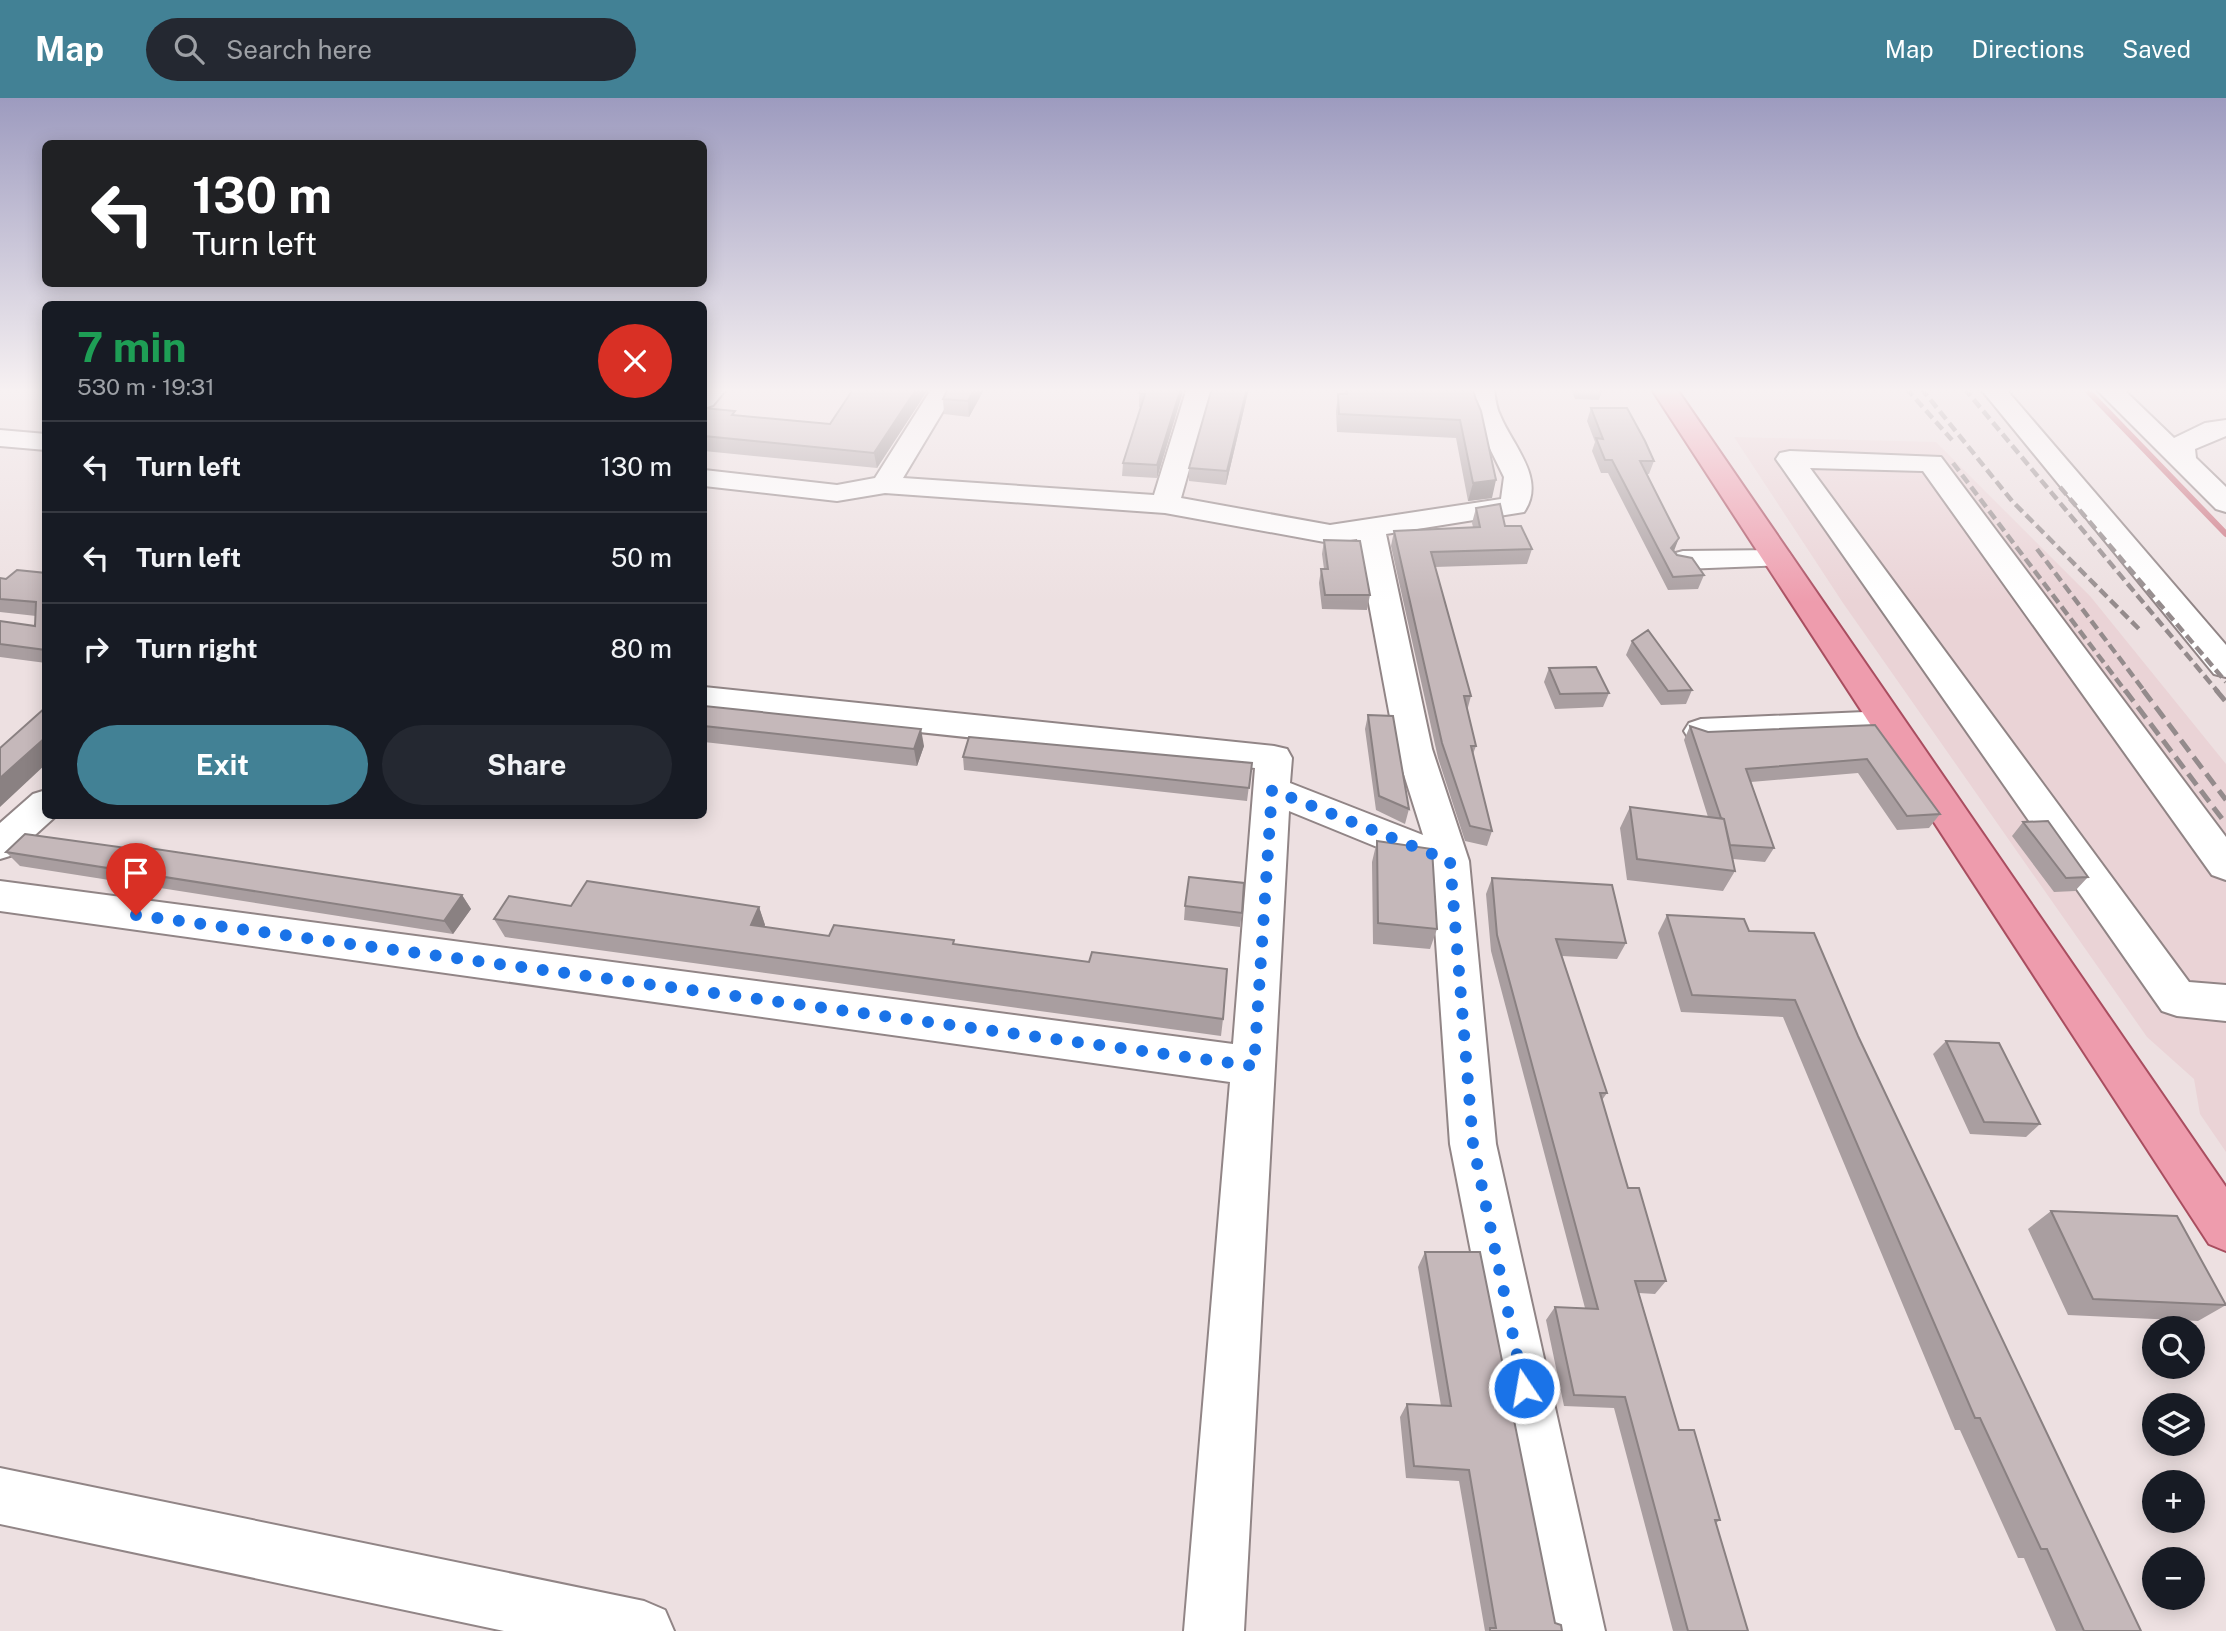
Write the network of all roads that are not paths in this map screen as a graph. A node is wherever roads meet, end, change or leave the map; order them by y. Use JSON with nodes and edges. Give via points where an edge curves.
{"nodes":[{"id":1,"x":901,"y":460,"type":"edge"},
{"id":2,"x":1178,"y":460,"type":"edge"},
{"id":3,"x":1509,"y":460,"type":"edge"},
{"id":4,"x":1712,"y":460,"type":"edge"},
{"id":5,"x":1790,"y":460,"type":"edge"},
{"id":6,"x":1809,"y":460,"type":"edge"},
{"id":7,"x":2052,"y":460,"type":"edge"},
{"id":8,"x":2182,"y":460,"type":"edge"},
{"id":9,"x":707,"y":478,"type":"edge"},
{"id":10,"x":886,"y":485,"type":"junction"},
{"id":11,"x":2226,"y":503,"type":"edge"},
{"id":12,"x":1165,"y":504,"type":"junction"},
{"id":13,"x":1370,"y":530,"type":"junction"},
{"id":14,"x":1778,"y":559,"type":"junction"},
{"id":15,"x":1683,"y":560,"type":"edge"},
{"id":16,"x":2226,"y":666,"type":"edge"},
{"id":17,"x":707,"y":698,"type":"edge"},
{"id":18,"x":1888,"y":723,"type":"junction"},
{"id":19,"x":1701,"y":732,"type":"edge"},
{"id":20,"x":1272,"y":790,"type":"junction"},
{"id":21,"x":42,"y":807,"type":"edge"},
{"id":22,"x":0,"y":845,"type":"edge"},
{"id":23,"x":1450,"y":861,"type":"junction"},
{"id":24,"x":2226,"y":865,"type":"edge"},
{"id":25,"x":0,"y":896,"type":"edge"},
{"id":26,"x":2226,"y":1003,"type":"edge"},
{"id":27,"x":1254,"y":1066,"type":"junction"},
{"id":28,"x":2226,"y":1228,"type":"edge"},
{"id":29,"x":0,"y":1496,"type":"edge"},
{"id":30,"x":644,"y":1631,"type":"edge"},
{"id":31,"x":1214,"y":1631,"type":"edge"},
{"id":32,"x":1575,"y":1631,"type":"edge"}],
"edges":[{"from":1,"to":10,"type":"street"},
{"from":2,"to":12,"type":"street"},
{"from":3,"to":13,"type":"street","via":[[1518,477],[1514,506]]},
{"from":4,"to":14,"type":"main road"},
{"from":5,"to":26,"type":"street","via":[[2177,999]]},
{"from":6,"to":24,"type":"street","via":[[1931,463]]},
{"from":7,"to":16,"type":"street"},
{"from":8,"to":11,"type":"street"},
{"from":9,"to":10,"type":"street","via":[[837,493]]},
{"from":10,"to":12,"type":"street"},
{"from":12,"to":13,"type":"street","via":[[1330,534]]},
{"from":13,"to":23,"type":"street","via":[[1414,749]]},
{"from":14,"to":15,"type":"street"},
{"from":14,"to":18,"type":"main road"},
{"from":17,"to":20,"type":"street","via":[[1275,758]]},
{"from":18,"to":19,"type":"street"},
{"from":18,"to":28,"type":"main road"},
{"from":20,"to":23,"type":"street"},
{"from":20,"to":27,"type":"street"},
{"from":21,"to":22,"type":"street"},
{"from":23,"to":32,"type":"street","via":[[1473,1144]]},
{"from":25,"to":27,"type":"street"},
{"from":27,"to":31,"type":"street"},
{"from":29,"to":30,"type":"street"}]}
